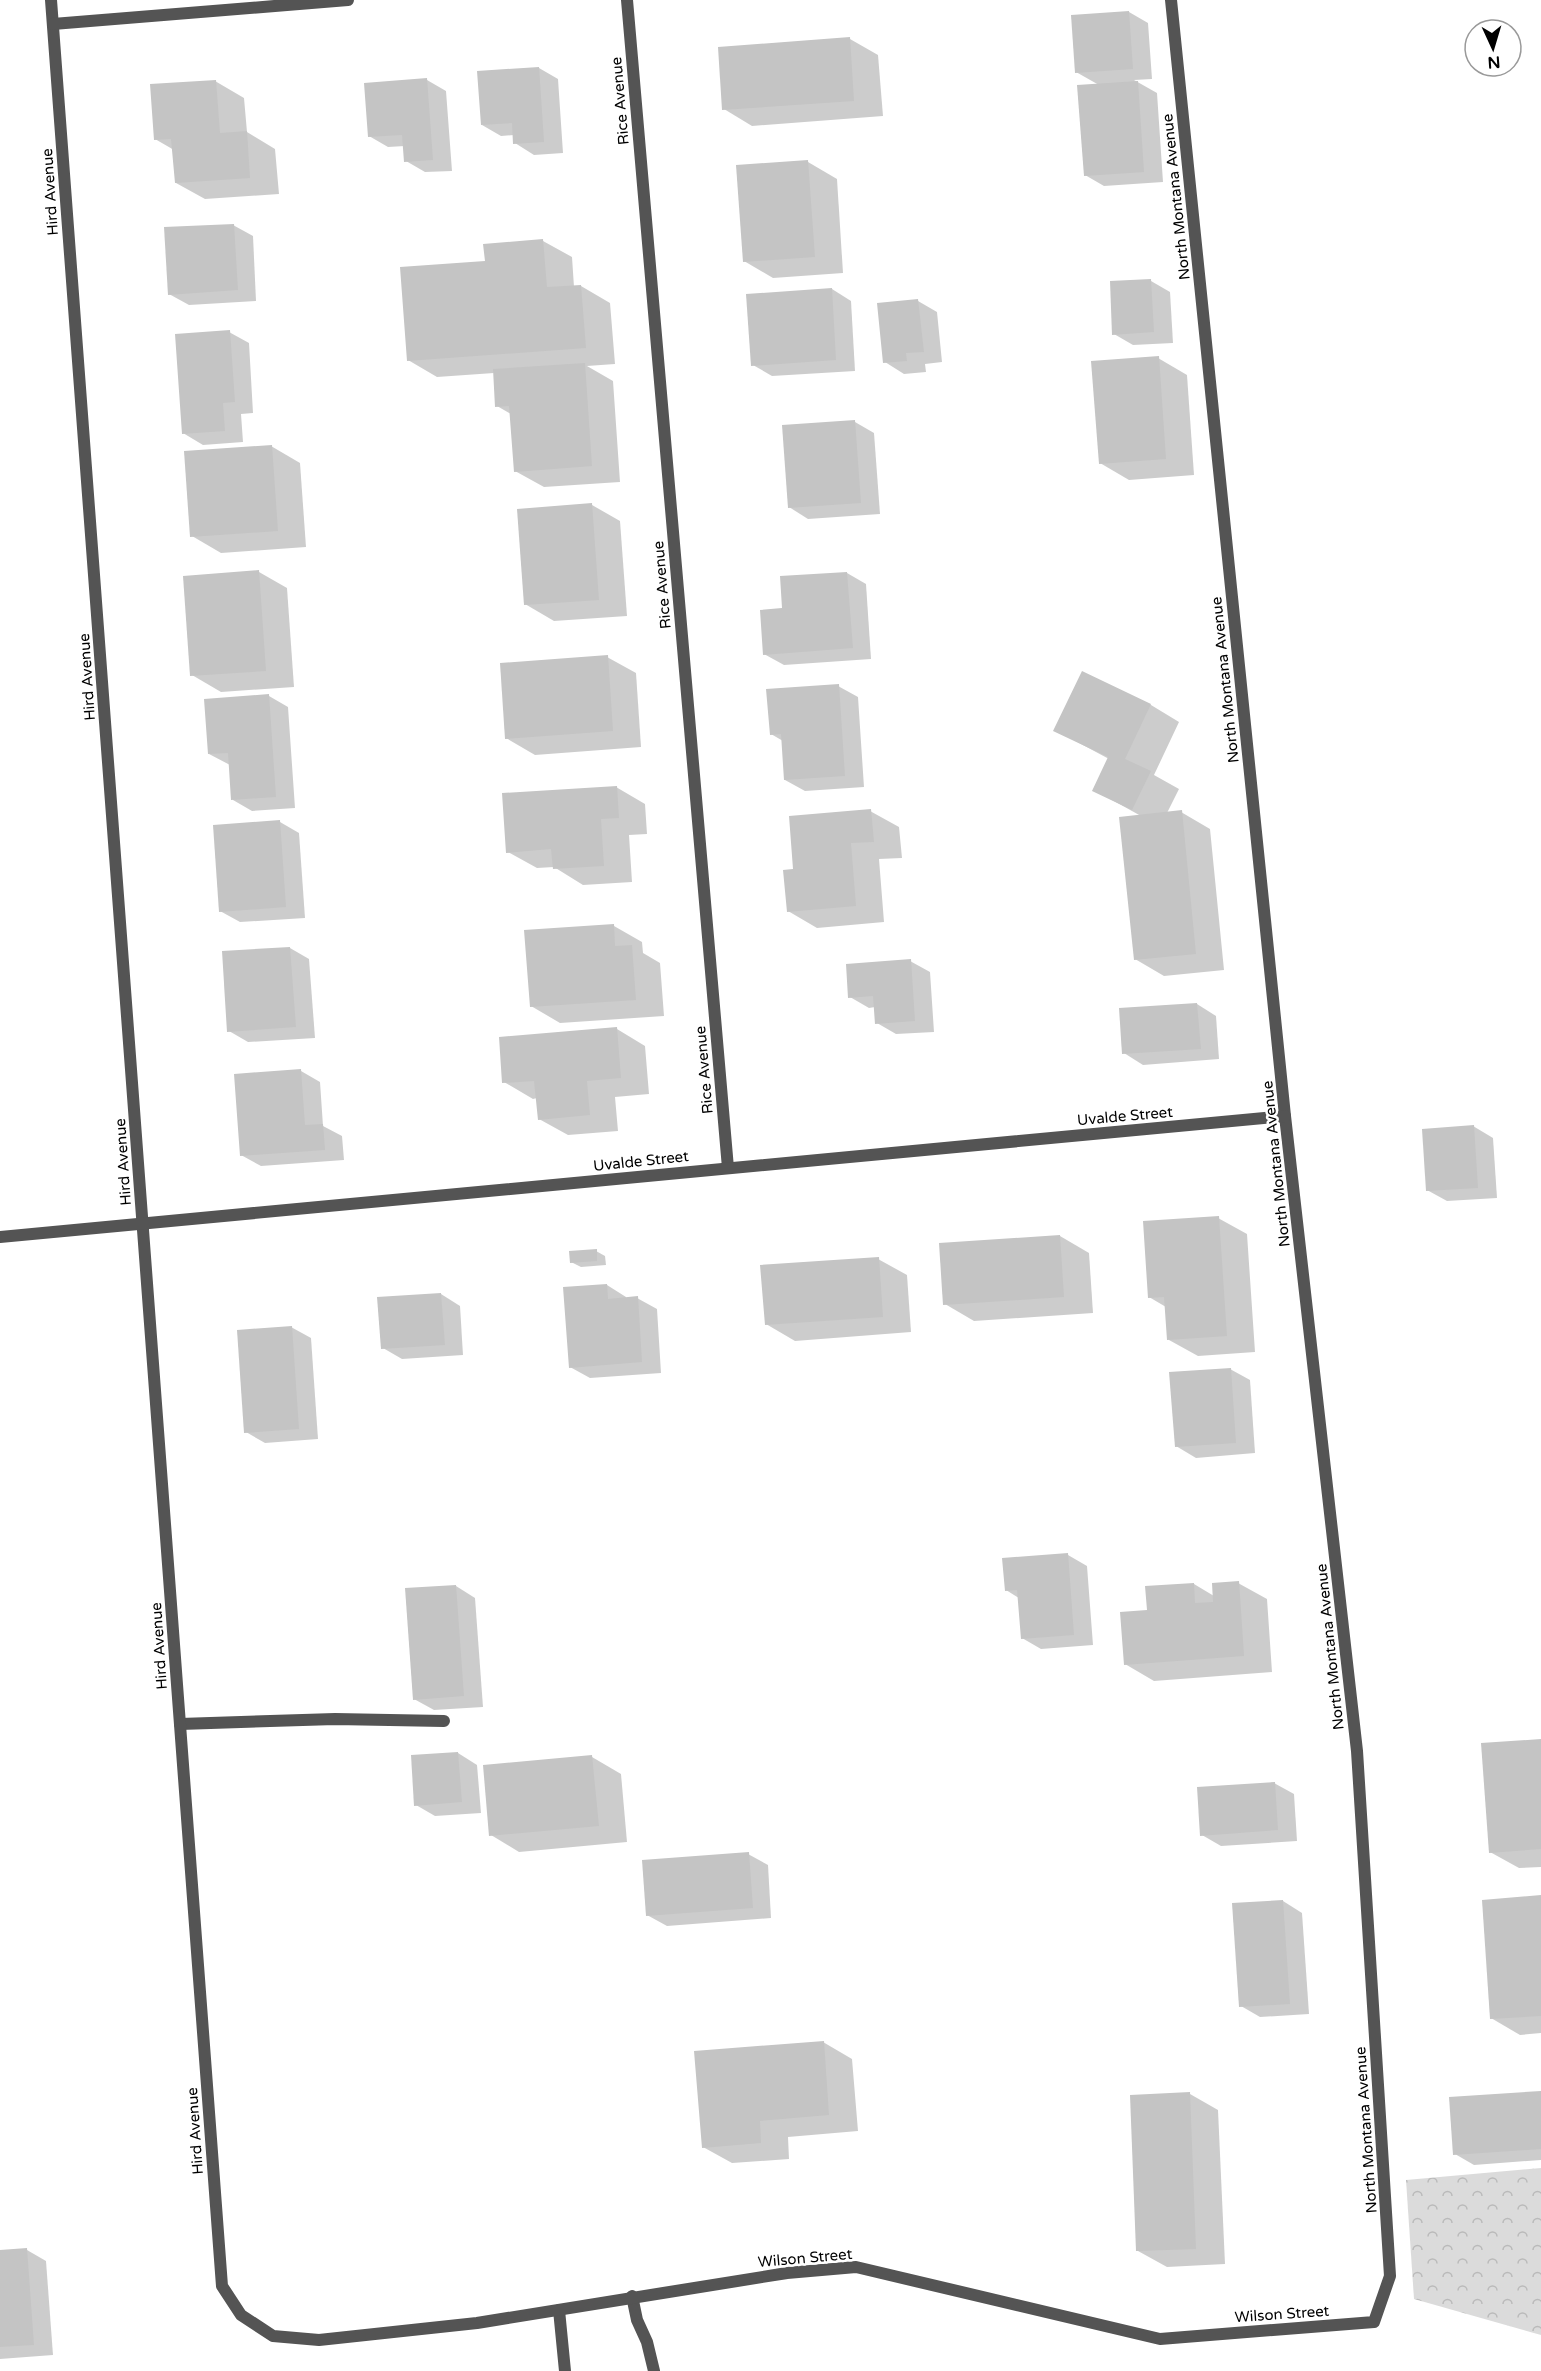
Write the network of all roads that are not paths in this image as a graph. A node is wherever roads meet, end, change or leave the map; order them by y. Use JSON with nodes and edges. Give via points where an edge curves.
{"nodes":[{"id":1,"x":51,"y":0,"type":"edge"},
{"id":2,"x":348,"y":0,"type":"edge"},
{"id":3,"x":627,"y":0,"type":"edge"},
{"id":4,"x":1171,"y":0,"type":"edge"},
{"id":5,"x":53,"y":24,"type":"junction"},
{"id":6,"x":1285,"y":1116,"type":"junction"},
{"id":7,"x":728,"y":1168,"type":"junction"},
{"id":8,"x":142,"y":1224,"type":"junction"},
{"id":9,"x":0,"y":1237,"type":"edge"},
{"id":10,"x":444,"y":1721,"type":"dead end"},
{"id":11,"x":180,"y":1724,"type":"junction"},
{"id":12,"x":632,"y":2296,"type":"junction"},
{"id":13,"x":559,"y":2310,"type":"junction"},
{"id":14,"x":241,"y":2315,"type":"joint"},
{"id":15,"x":1374,"y":2322,"type":"joint"},
{"id":16,"x":565,"y":2371,"type":"edge"},
{"id":17,"x":654,"y":2371,"type":"edge"}],
"edges":[{"from":1,"to":5,"type":"street","name":"Hird Avenue"},
{"from":2,"to":5,"type":"street"},
{"from":3,"to":7,"type":"street","name":"Rice Avenue"},
{"from":4,"to":6,"type":"street","name":"North Montana Avenue"},
{"from":5,"to":8,"type":"street","name":"Hird Avenue"},
{"from":6,"to":7,"type":"street","name":"Uvalde Street"},
{"from":6,"to":15,"type":"street","name":"North Montana Avenue","via":[[1357,1751],[1390,2276]]},
{"from":7,"to":8,"type":"street","name":"Uvalde Street"},
{"from":8,"to":9,"type":"street","name":"Uvalde Street"},
{"from":8,"to":11,"type":"street","name":"Hird Avenue"},
{"from":10,"to":11,"type":"street","via":[[335,1719]]},
{"from":11,"to":14,"type":"street","name":"Hird Avenue","via":[[222,2286]]},
{"from":12,"to":13,"type":"street","name":"Wilson Street"},
{"from":12,"to":15,"type":"street","name":"Wilson Street","via":[[856,2267],[1160,2338]]},
{"from":12,"to":17,"type":"street"},
{"from":13,"to":14,"type":"street","name":"Wilson Street","via":[[319,2340],[273,2336]]},
{"from":13,"to":16,"type":"street"}]}
